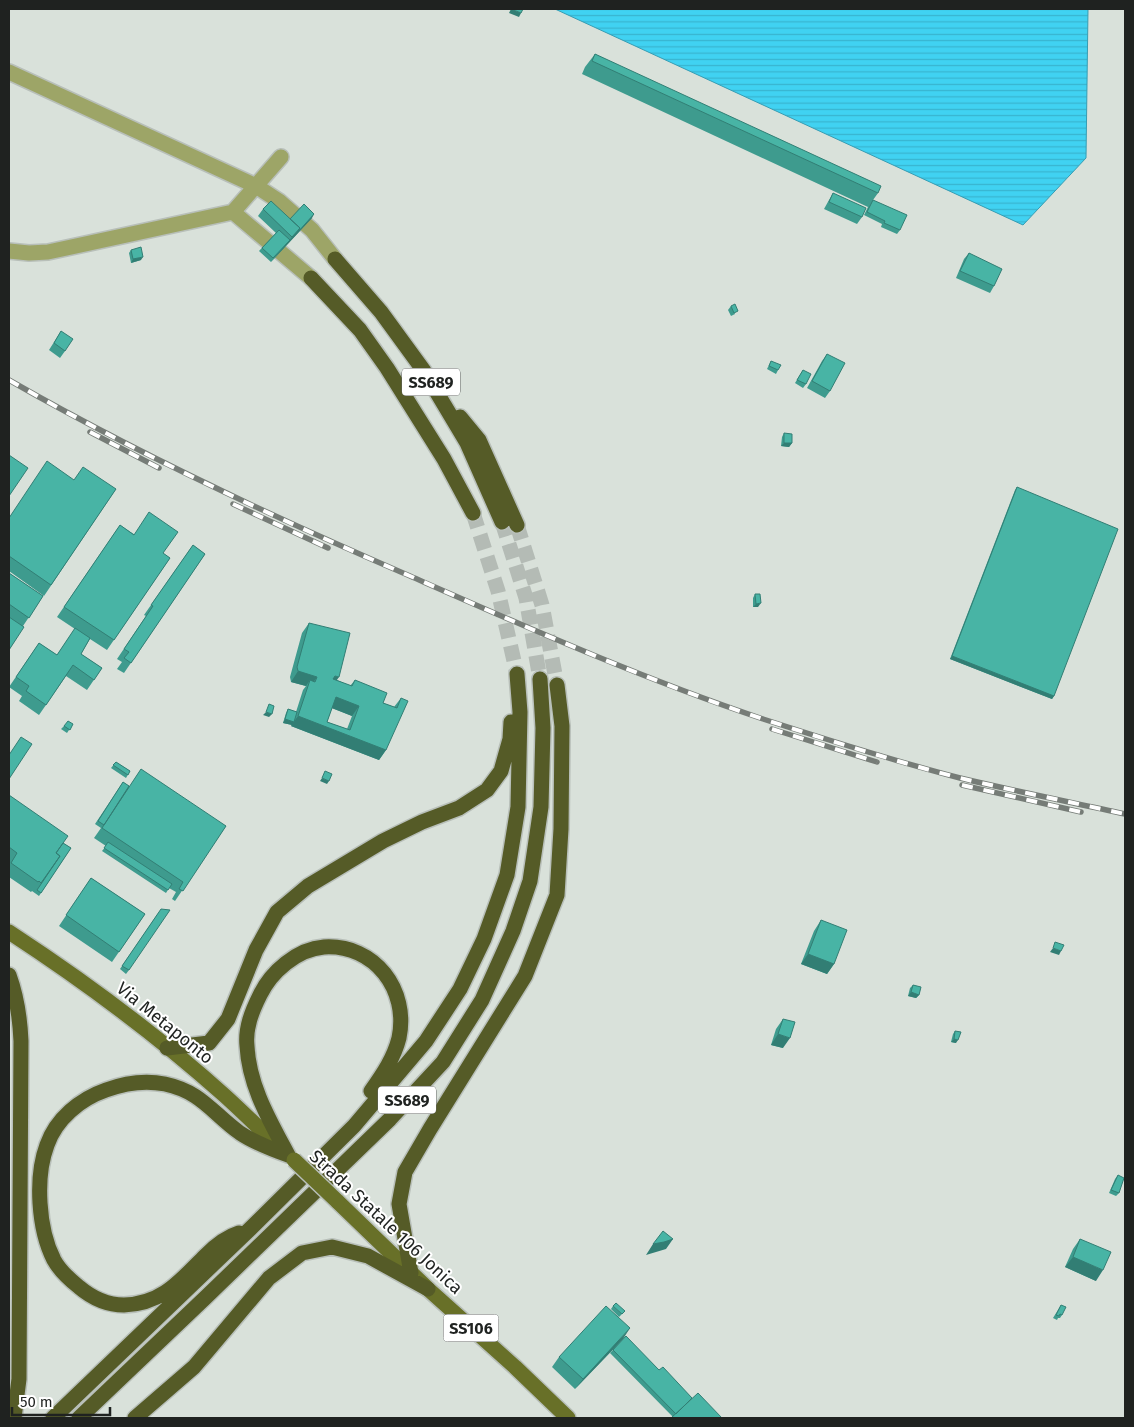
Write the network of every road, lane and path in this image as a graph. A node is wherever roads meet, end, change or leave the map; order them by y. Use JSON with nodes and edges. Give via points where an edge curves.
{"nodes":[{"id":1,"x":9,"y":72,"type":"edge"},
{"id":2,"x":281,"y":157,"type":"dead end"},
{"id":3,"x":256,"y":186,"type":"junction"},
{"id":4,"x":233,"y":212,"type":"junction"},
{"id":5,"x":9,"y":251,"type":"edge"},
{"id":6,"x":335,"y":259,"type":"joint"},
{"id":7,"x":311,"y":278,"type":"joint"},
{"id":8,"x":424,"y":371,"type":"junction"},
{"id":9,"x":473,"y":513,"type":"tunnel mouth"},
{"id":10,"x":502,"y":522,"type":"tunnel mouth"},
{"id":11,"x":517,"y":525,"type":"tunnel mouth"},
{"id":12,"x":540,"y":680,"type":"tunnel mouth"},
{"id":13,"x":557,"y":685,"type":"tunnel mouth"},
{"id":14,"x":9,"y":932,"type":"edge"},
{"id":15,"x":9,"y":975,"type":"edge"},
{"id":16,"x":167,"y":1048,"type":"junction"},
{"id":17,"x":354,"y":1126,"type":"junction"},
{"id":18,"x":291,"y":1158,"type":"junction"},
{"id":19,"x":250,"y":1229,"type":"junction"},
{"id":20,"x":412,"y":1273,"type":"junction"},
{"id":21,"x":428,"y":1288,"type":"junction"},
{"id":22,"x":14,"y":1418,"type":"edge"},
{"id":23,"x":53,"y":1418,"type":"edge"},
{"id":24,"x":79,"y":1418,"type":"edge"},
{"id":25,"x":135,"y":1418,"type":"edge"},
{"id":26,"x":568,"y":1418,"type":"edge"}],
"edges":[{"from":1,"to":3,"type":"street"},
{"from":2,"to":3,"type":"street"},
{"from":3,"to":4,"type":"street"},
{"from":3,"to":6,"type":"street","via":[[312,230]]},
{"from":4,"to":5,"type":"street","via":[[48,252]]},
{"from":4,"to":7,"type":"street"},
{"from":6,"to":8,"type":"highway","number":"SS689","via":[[381,312]]},
{"from":7,"to":9,"type":"highway","number":"SS689","via":[[360,330],[387,368],[444,459]]},
{"from":8,"to":10,"type":"highway","number":"SS689","via":[[467,443]]},
{"from":8,"to":11,"type":"highway","via":[[479,440]]},
{"from":12,"to":24,"type":"highway","number":"SS689","via":[[542,807],[530,880],[514,931],[482,1000],[443,1062],[390,1119]]},
{"from":13,"to":20,"type":"highway","via":[[562,726],[557,895],[525,976],[405,1172],[399,1204]]},
{"from":14,"to":16,"type":"main road","name":"Via Metaponto","via":[[111,1003]]},
{"from":15,"to":22,"type":"highway","via":[[18,1010],[21,1041],[19,1379]]},
{"from":16,"to":17,"type":"highway","number":"SS689","via":[[209,1042],[228,1019],[256,950],[277,912],[308,886],[383,841],[459,808],[487,790],[501,771],[510,739],[517,674],[520,712],[518,807],[504,884],[484,939],[460,988],[426,1040]]},
{"from":16,"to":18,"type":"main road","name":"Via Metaponto","via":[[223,1094]]},
{"from":17,"to":18,"type":"highway","via":[[393,1055],[399,1038],[399,1005],[388,977],[377,966],[354,952],[322,947],[295,958],[271,978],[256,1002],[246,1035],[253,1078],[261,1102]]},
{"from":17,"to":19,"type":"highway","number":"SS689"},
{"from":18,"to":19,"type":"highway","via":[[239,1132],[189,1092],[148,1082],[130,1083],[89,1097],[60,1123],[47,1145],[40,1172],[40,1188],[48,1246],[62,1272],[85,1292],[109,1304],[134,1304],[156,1297],[178,1283],[222,1242]]},
{"from":18,"to":20,"type":"main road","name":"Strada Statale 106 Jonica","number":"SS106","bridge":true},
{"from":19,"to":23,"type":"highway","number":"SS689"},
{"from":20,"to":21,"type":"main road","name":"Strada Statale 106 Jonica","number":"SS106"},
{"from":21,"to":25,"type":"highway","via":[[368,1256],[332,1247],[302,1253],[269,1278],[194,1366]]},
{"from":21,"to":26,"type":"main road","name":"Strada Statale 106 Jonica","number":"SS106"}]}
